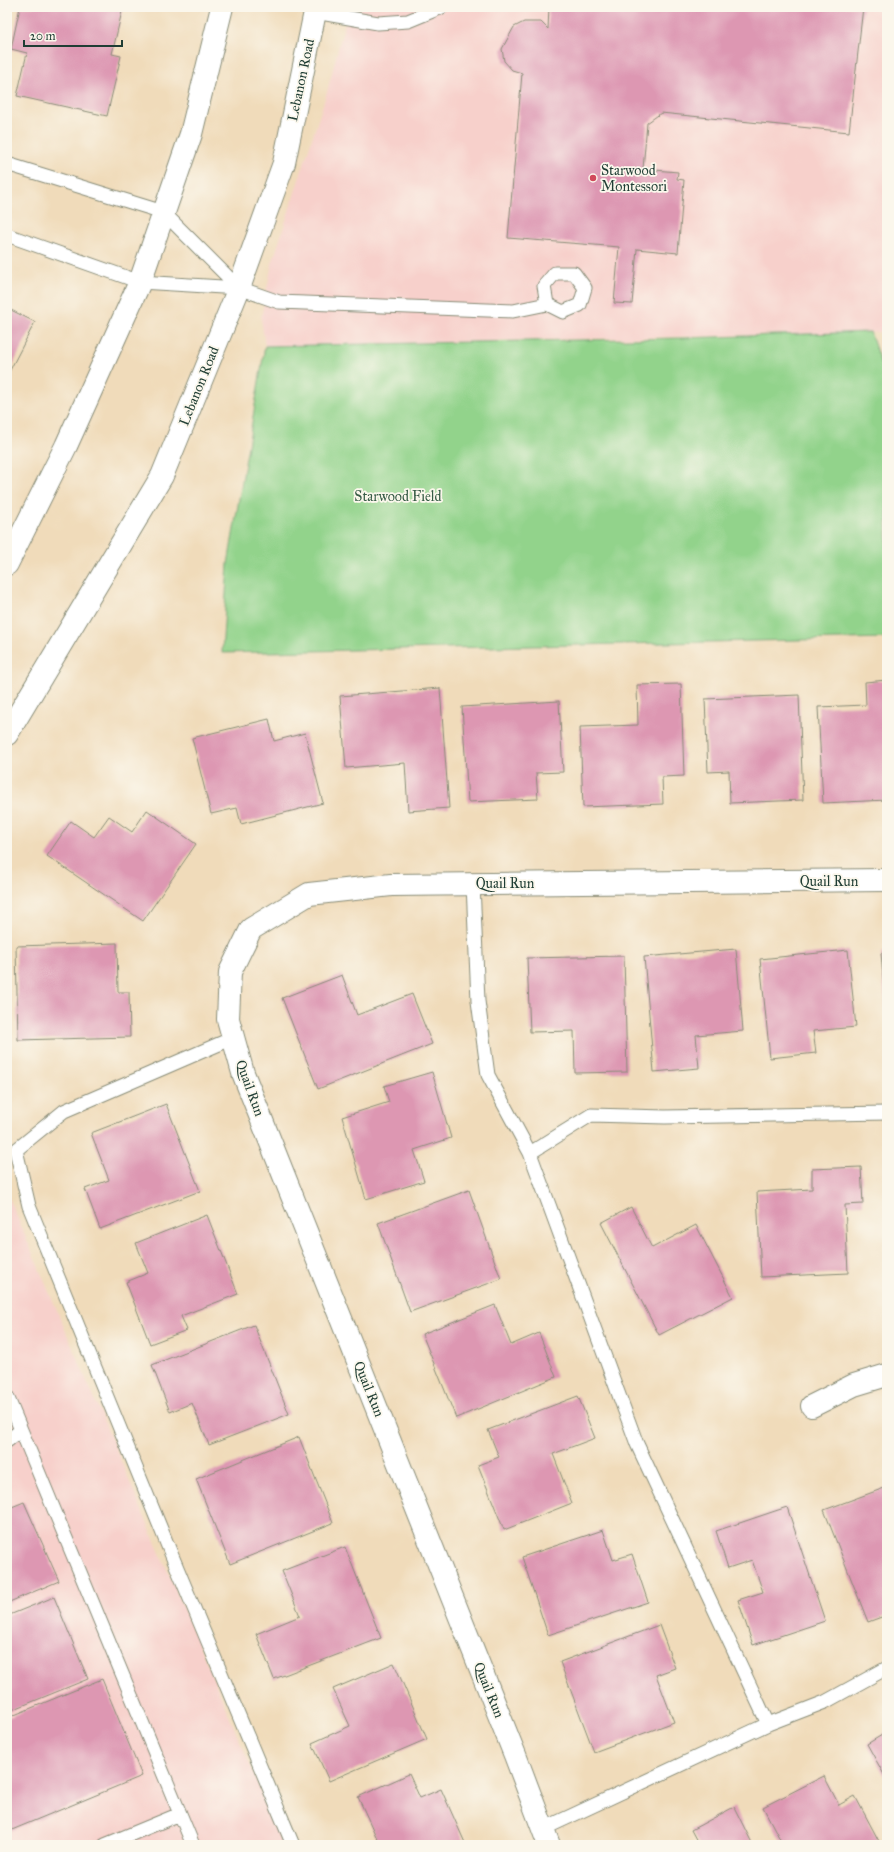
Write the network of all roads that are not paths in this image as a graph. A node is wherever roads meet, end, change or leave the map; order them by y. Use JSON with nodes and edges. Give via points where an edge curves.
{"nodes":[{"id":1,"x":222,"y":7,"type":"edge"},
{"id":2,"x":442,"y":7,"type":"edge"},
{"id":3,"x":315,"y":10,"type":"edge"},
{"id":4,"x":7,"y":164,"type":"edge"},
{"id":5,"x":163,"y":212,"type":"junction"},
{"id":6,"x":7,"y":235,"type":"edge"},
{"id":7,"x":140,"y":282,"type":"junction"},
{"id":8,"x":239,"y":288,"type":"junction"},
{"id":9,"x":547,"y":304,"type":"dead end"},
{"id":10,"x":7,"y":564,"type":"edge"},
{"id":11,"x":7,"y":734,"type":"edge"},
{"id":12,"x":887,"y":880,"type":"edge"},
{"id":13,"x":473,"y":884,"type":"junction"},
{"id":14,"x":233,"y":1038,"type":"junction"},
{"id":15,"x":887,"y":1113,"type":"edge"},
{"id":16,"x":530,"y":1153,"type":"junction"},
{"id":17,"x":887,"y":1375,"type":"edge"},
{"id":18,"x":7,"y":1396,"type":"edge"},
{"id":19,"x":812,"y":1406,"type":"dead end"},
{"id":20,"x":21,"y":1430,"type":"junction"},
{"id":21,"x":7,"y":1441,"type":"edge"},
{"id":22,"x":887,"y":1668,"type":"edge"},
{"id":23,"x":768,"y":1724,"type":"junction"},
{"id":24,"x":180,"y":1814,"type":"junction"},
{"id":25,"x":546,"y":1837,"type":"edge"},
{"id":26,"x":105,"y":1845,"type":"edge"},
{"id":27,"x":193,"y":1845,"type":"edge"},
{"id":28,"x":293,"y":1845,"type":"edge"}],
"edges":[{"from":1,"to":5,"type":"street","via":[[191,134]]},
{"from":2,"to":3,"type":"lane","via":[[408,21],[378,23]]},
{"from":3,"to":8,"type":"street","name":"Lebanon Road","via":[[284,163]]},
{"from":4,"to":5,"type":"lane"},
{"from":5,"to":7,"type":"street"},
{"from":5,"to":8,"type":"lane"},
{"from":6,"to":7,"type":"lane"},
{"from":7,"to":8,"type":"lane"},
{"from":7,"to":10,"type":"street","via":[[66,446]]},
{"from":8,"to":9,"type":"lane","via":[[279,302],[513,311]]},
{"from":8,"to":11,"type":"street","name":"Lebanon Road","via":[[162,476]]},
{"from":12,"to":13,"type":"street","name":"Quail Run"},
{"from":13,"to":14,"type":"street","name":"Quail Run","via":[[391,884],[309,894],[251,929],[230,972],[228,1019]]},
{"from":13,"to":16,"type":"lane","via":[[478,1001],[488,1075]]},
{"from":14,"to":25,"type":"street","name":"Quail Run","via":[[243,1073]]},
{"from":14,"to":28,"type":"lane","via":[[64,1111],[16,1150],[29,1206]]},
{"from":15,"to":16,"type":"lane","via":[[665,1117],[591,1115]]},
{"from":16,"to":23,"type":"lane","via":[[637,1444]]},
{"from":17,"to":19,"type":"street","via":[[854,1385]]},
{"from":18,"to":20,"type":"lane"},
{"from":20,"to":21,"type":"lane"},
{"from":20,"to":24,"type":"lane"},
{"from":22,"to":23,"type":"lane","via":[[825,1702]]},
{"from":23,"to":25,"type":"lane"},
{"from":24,"to":26,"type":"lane"},
{"from":24,"to":27,"type":"lane"}]}
